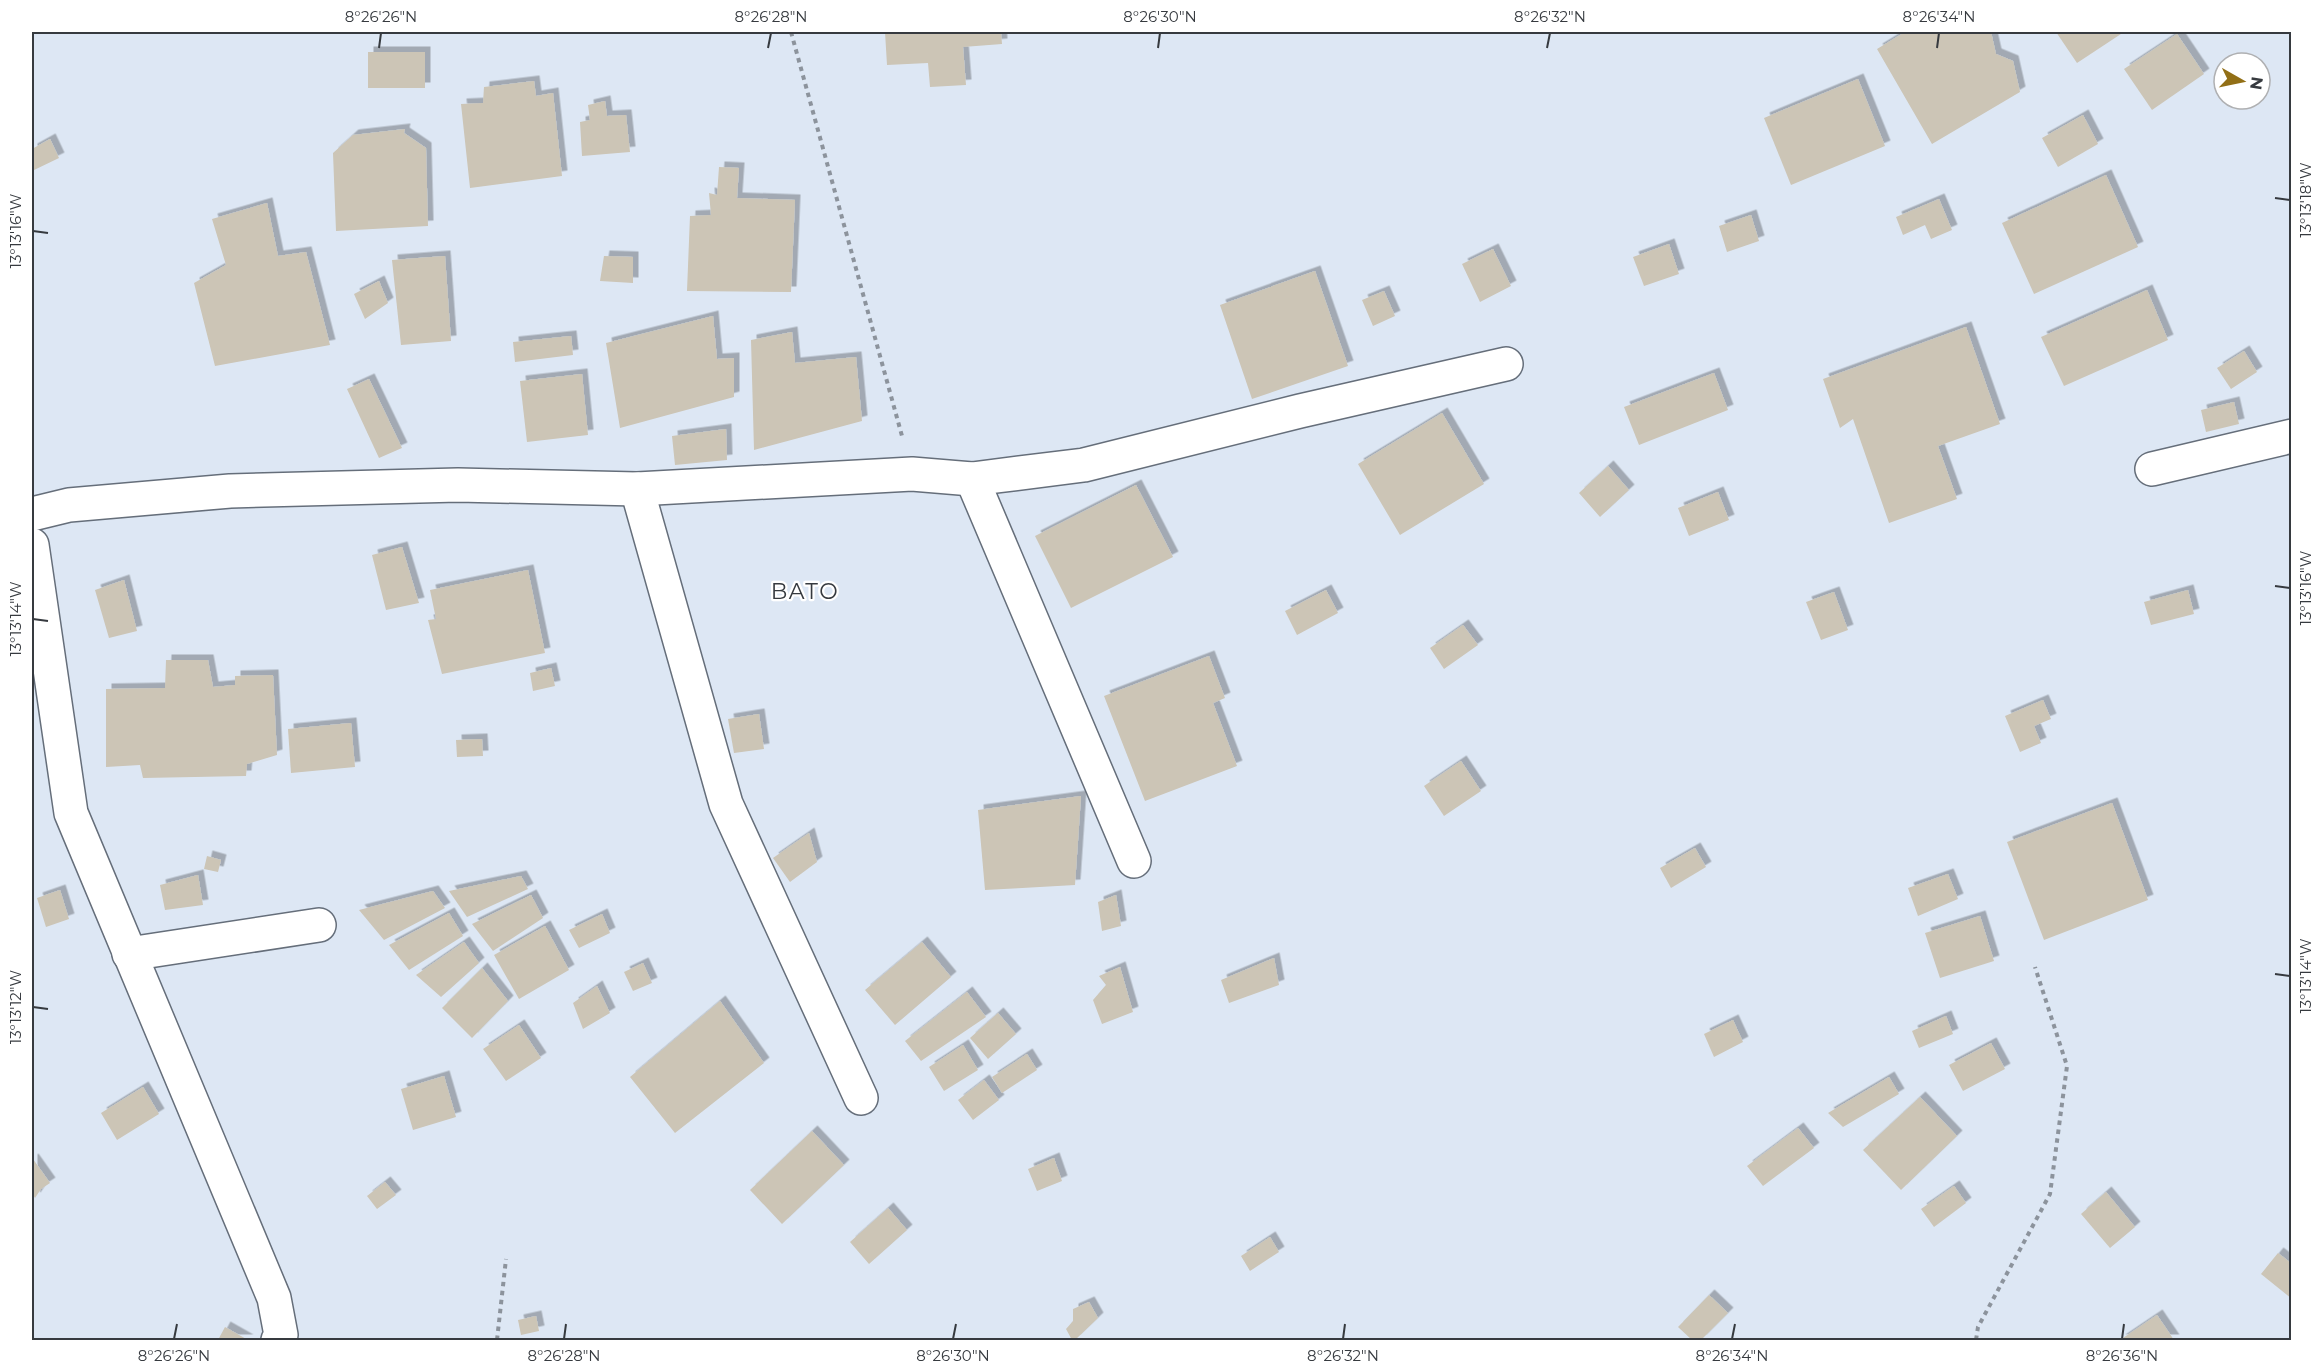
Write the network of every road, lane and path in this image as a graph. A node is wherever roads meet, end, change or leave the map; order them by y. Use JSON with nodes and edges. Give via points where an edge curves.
{"nodes":[{"id":1,"x":791,"y":32,"type":"edge"},
{"id":2,"x":1506,"y":364,"type":"dead end"},
{"id":3,"x":2292,"y":436,"type":"edge"},
{"id":4,"x":2151,"y":469,"type":"dead end"},
{"id":5,"x":912,"y":474,"type":"junction"},
{"id":6,"x":972,"y":479,"type":"junction"},
{"id":7,"x":637,"y":489,"type":"junction"},
{"id":8,"x":32,"y":514,"type":"edge"},
{"id":9,"x":32,"y":545,"type":"edge"},
{"id":10,"x":1134,"y":861,"type":"dead end"},
{"id":11,"x":319,"y":925,"type":"dead end"},
{"id":12,"x":129,"y":954,"type":"junction"},
{"id":13,"x":2036,"y":967,"type":"dead end"},
{"id":14,"x":861,"y":1098,"type":"dead end"},
{"id":15,"x":506,"y":1259,"type":"dead end"},
{"id":16,"x":278,"y":1341,"type":"edge"},
{"id":17,"x":497,"y":1341,"type":"edge"},
{"id":18,"x":1976,"y":1341,"type":"edge"}],
"edges":[{"from":1,"to":5,"type":"path"},
{"from":2,"to":6,"type":"street","via":[[1084,465]]},
{"from":3,"to":4,"type":"street"},
{"from":5,"to":6,"type":"street"},
{"from":5,"to":7,"type":"street"},
{"from":6,"to":10,"type":"street"},
{"from":7,"to":8,"type":"street","via":[[458,485],[230,491],[69,505]]},
{"from":7,"to":14,"type":"street","via":[[726,804]]},
{"from":9,"to":12,"type":"street","via":[[71,813]]},
{"from":11,"to":12,"type":"street"},
{"from":12,"to":16,"type":"street","via":[[273,1298],[281,1335]]},
{"from":13,"to":18,"type":"path","via":[[2067,1066],[2050,1194],[1978,1327]]},
{"from":15,"to":17,"type":"path"}]}
